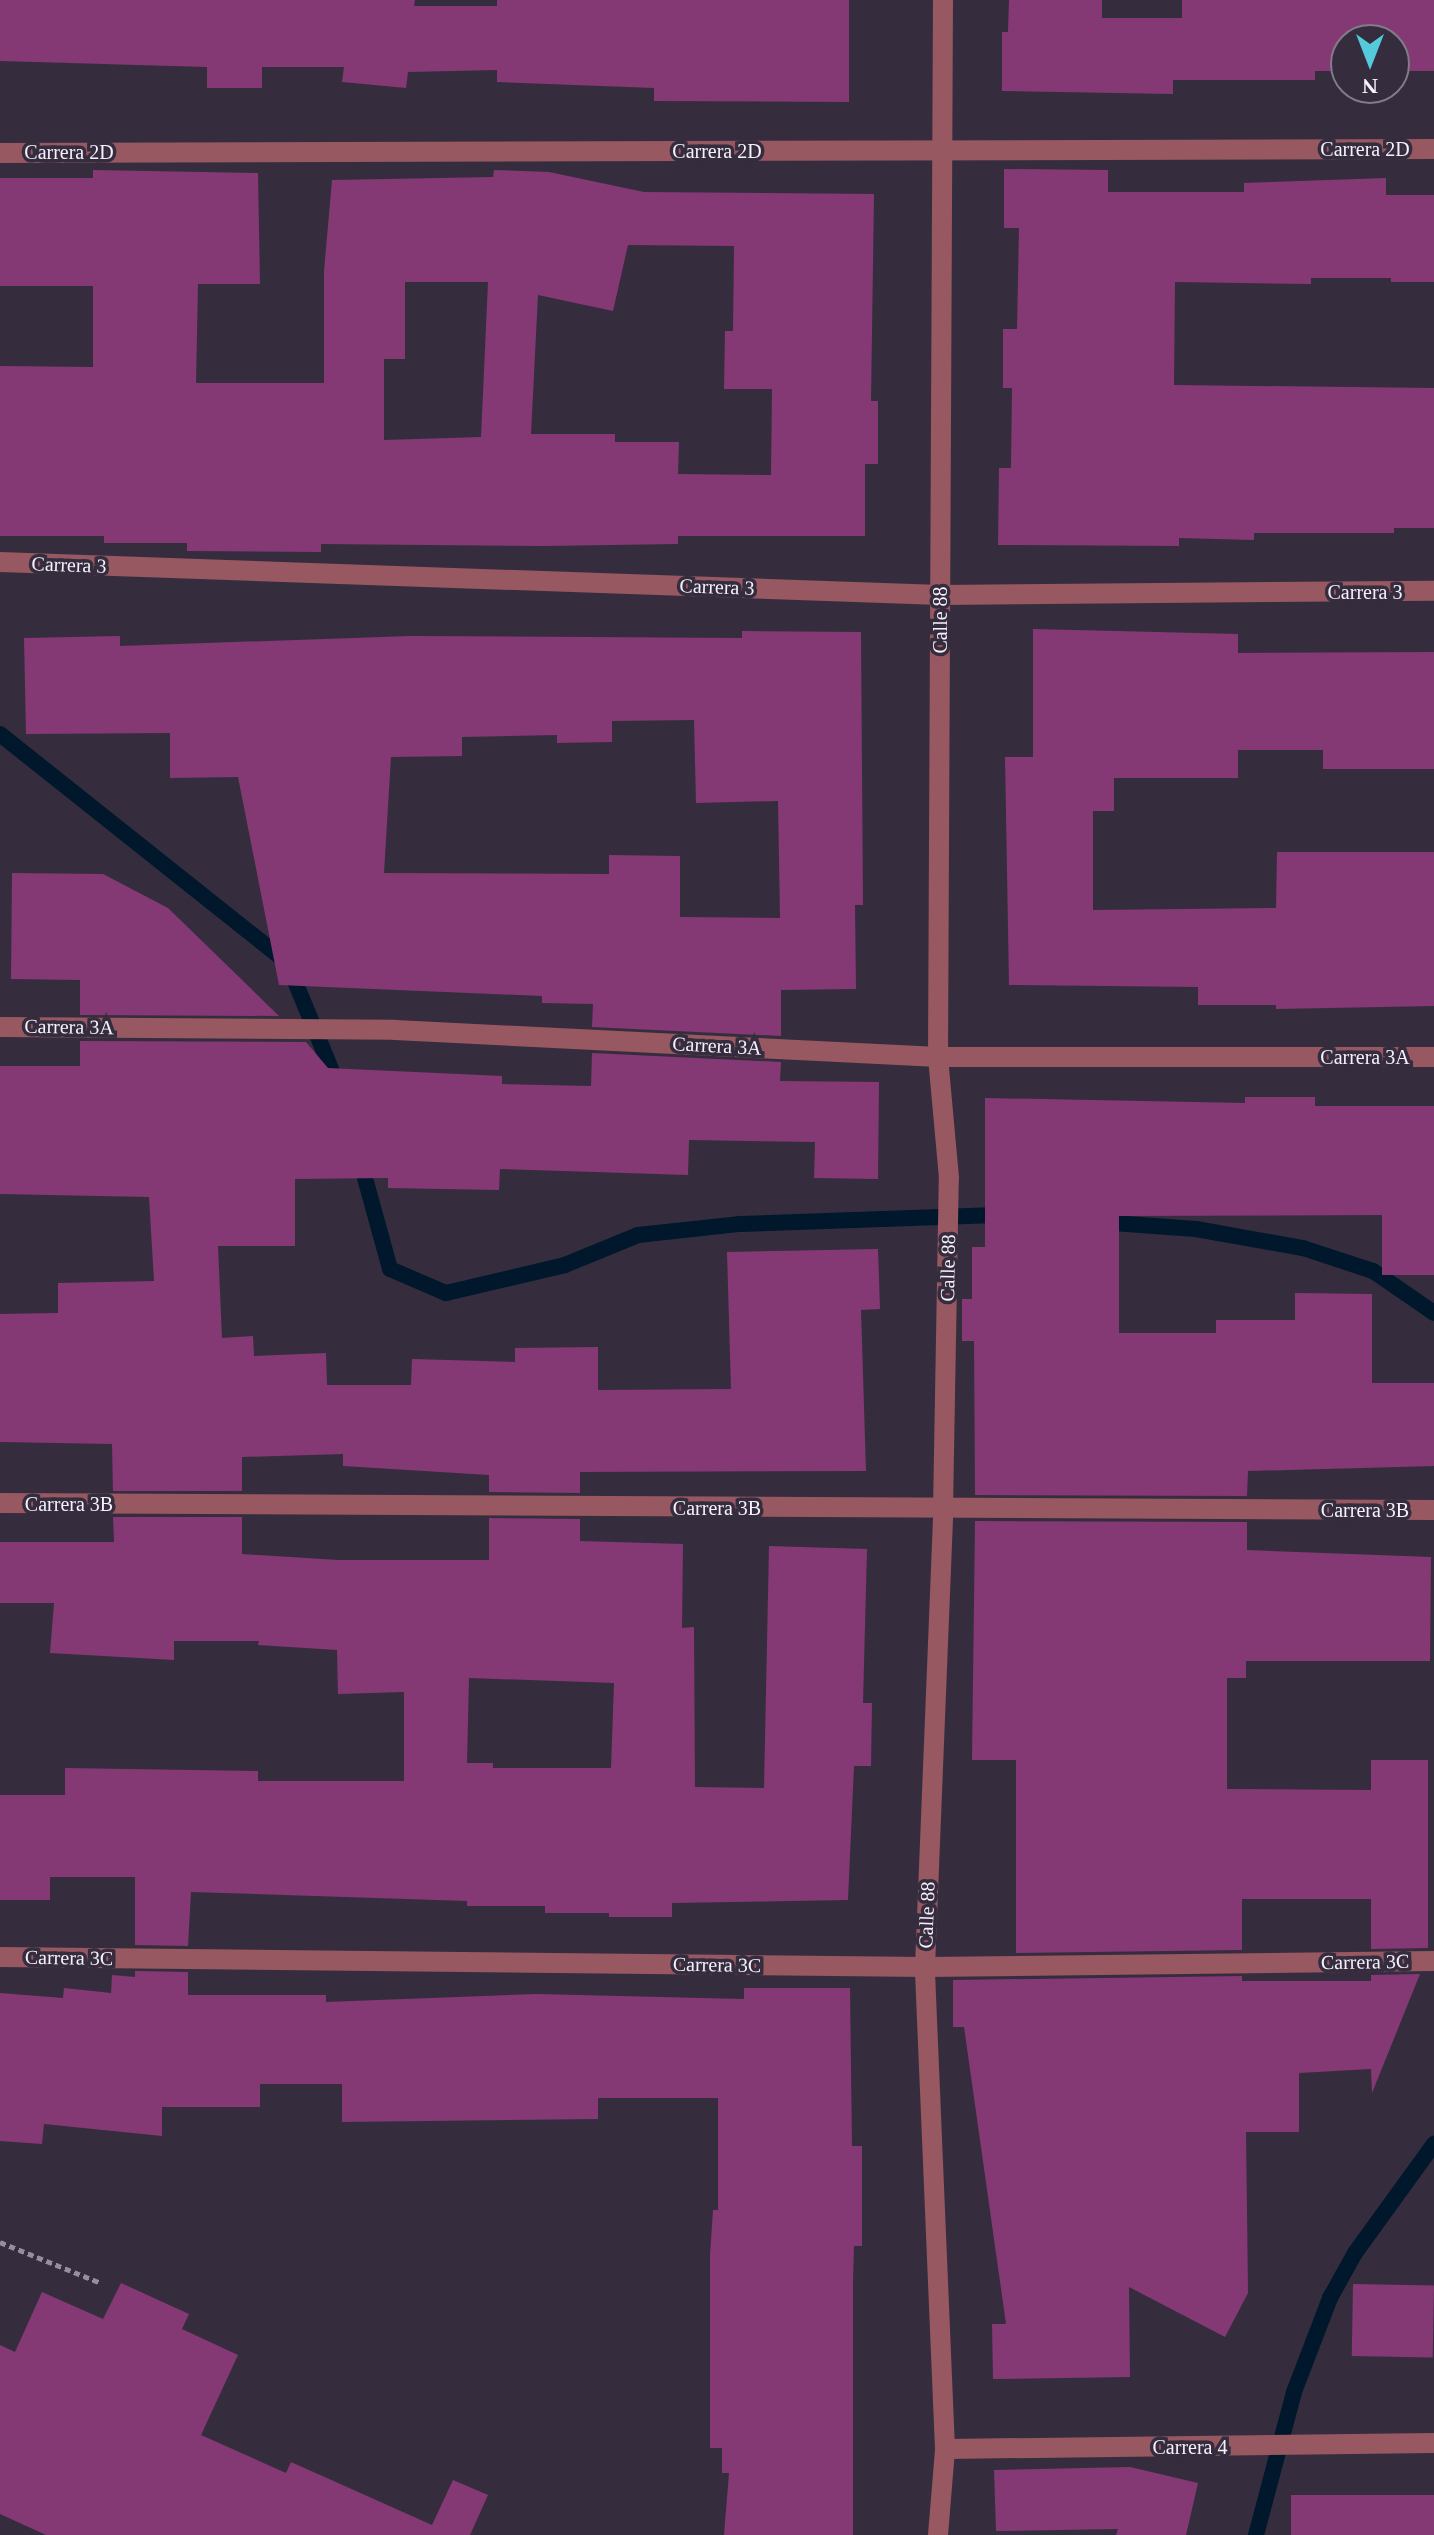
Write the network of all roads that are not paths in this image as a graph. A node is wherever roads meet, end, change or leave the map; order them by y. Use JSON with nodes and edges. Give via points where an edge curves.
{"nodes":[{"id":1,"x":943,"y":0,"type":"edge"},
{"id":2,"x":1434,"y":149,"type":"edge"},
{"id":3,"x":943,"y":150,"type":"junction"},
{"id":4,"x":0,"y":153,"type":"edge"},
{"id":5,"x":0,"y":562,"type":"edge"},
{"id":6,"x":1434,"y":591,"type":"edge"},
{"id":7,"x":940,"y":595,"type":"junction"},
{"id":8,"x":0,"y":1027,"type":"edge"},
{"id":9,"x":938,"y":1057,"type":"junction"},
{"id":10,"x":1434,"y":1057,"type":"edge"},
{"id":11,"x":0,"y":1503,"type":"edge"},
{"id":12,"x":943,"y":1510,"type":"junction"},
{"id":13,"x":1434,"y":1510,"type":"edge"},
{"id":14,"x":0,"y":1957,"type":"edge"},
{"id":15,"x":1434,"y":1961,"type":"edge"},
{"id":16,"x":925,"y":1967,"type":"junction"},
{"id":17,"x":1434,"y":2443,"type":"edge"},
{"id":18,"x":945,"y":2449,"type":"junction"},
{"id":19,"x":938,"y":2535,"type":"edge"}],
"edges":[{"from":1,"to":3,"type":"street","name":"Calle 88"},
{"from":2,"to":3,"type":"street","name":"Carrera 2D"},
{"from":3,"to":4,"type":"street","name":"Carrera 2D"},
{"from":3,"to":7,"type":"street","name":"Calle 88"},
{"from":5,"to":7,"type":"street","name":"Carrera 3"},
{"from":6,"to":7,"type":"street","name":"Carrera 3"},
{"from":7,"to":9,"type":"street","name":"Calle 88"},
{"from":8,"to":9,"type":"street","name":"Carrera 3A","via":[[395,1030]]},
{"from":9,"to":10,"type":"street","name":"Carrera 3A"},
{"from":9,"to":12,"type":"street","name":"Calle 88","via":[[949,1178]]},
{"from":11,"to":12,"type":"street","name":"Carrera 3B"},
{"from":12,"to":13,"type":"street","name":"Carrera 3B"},
{"from":12,"to":16,"type":"street","name":"Calle 88"},
{"from":14,"to":16,"type":"street","name":"Carrera 3C"},
{"from":15,"to":16,"type":"street","name":"Carrera 3C"},
{"from":16,"to":18,"type":"street","name":"Calle 88"},
{"from":17,"to":18,"type":"street","name":"Carrera 4"},
{"from":18,"to":19,"type":"street","name":"Calle 88"}]}
